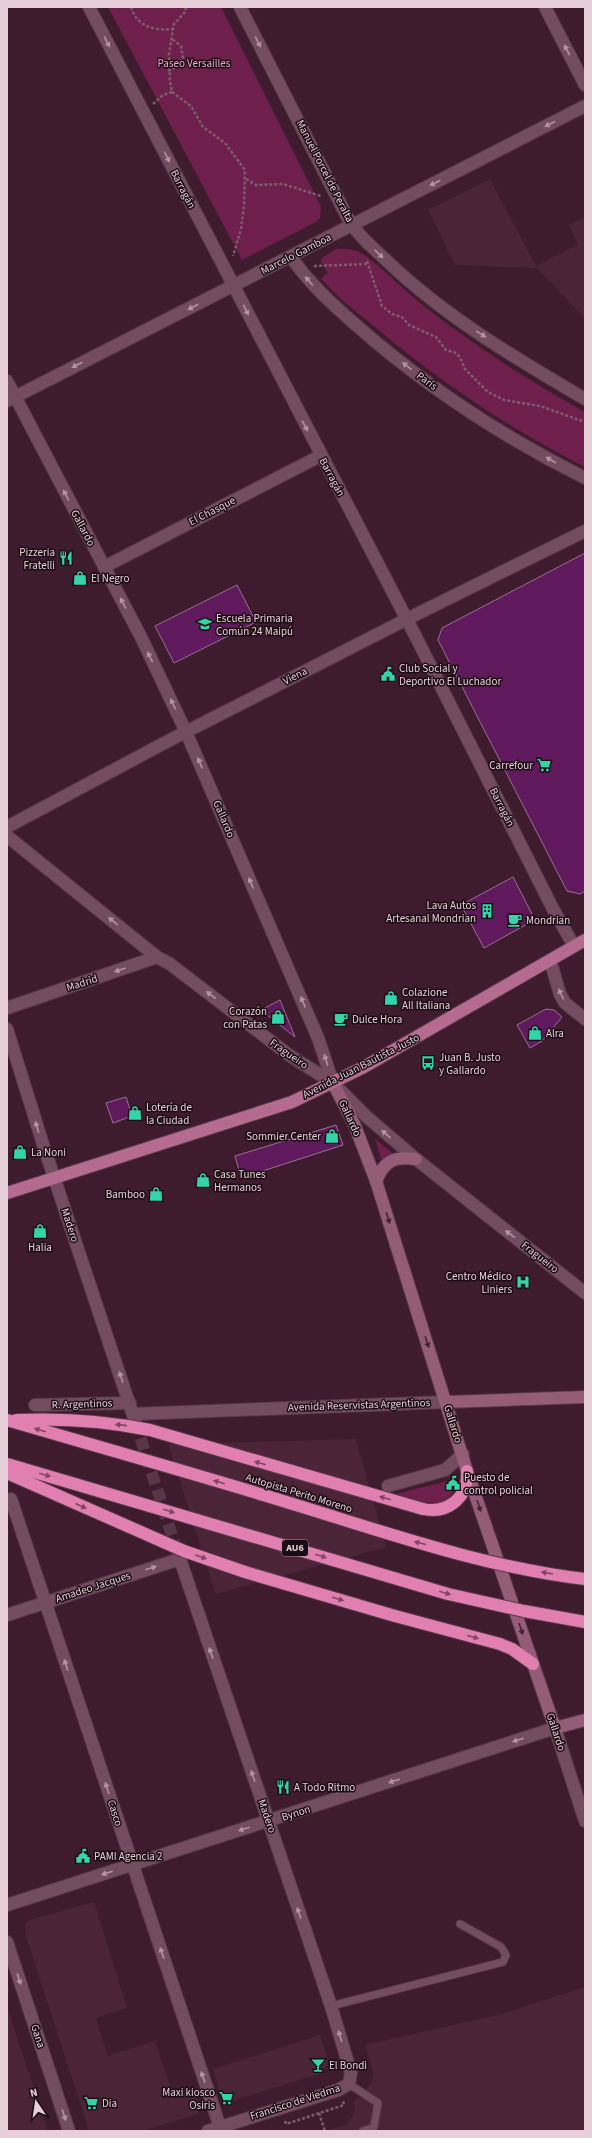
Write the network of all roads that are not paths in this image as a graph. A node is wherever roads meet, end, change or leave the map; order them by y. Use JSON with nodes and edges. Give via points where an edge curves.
{"nodes":[{"id":1,"x":89,"y":7,"type":"edge"},
{"id":2,"x":240,"y":7,"type":"edge"},
{"id":3,"x":545,"y":7,"type":"edge"},
{"id":4,"x":585,"y":85,"type":"edge"},
{"id":5,"x":585,"y":106,"type":"edge"},
{"id":6,"x":352,"y":226,"type":"junction"},
{"id":7,"x":291,"y":257,"type":"junction"},
{"id":8,"x":234,"y":286,"type":"junction"},
{"id":9,"x":7,"y":381,"type":"edge"},
{"id":10,"x":11,"y":399,"type":"edge"},
{"id":11,"x":585,"y":399,"type":"edge"},
{"id":12,"x":320,"y":456,"type":"junction"},
{"id":13,"x":585,"y":478,"type":"edge"},
{"id":14,"x":585,"y":531,"type":"edge"},
{"id":15,"x":104,"y":567,"type":"junction"},
{"id":16,"x":407,"y":619,"type":"junction"},
{"id":17,"x":186,"y":732,"type":"junction"},
{"id":18,"x":7,"y":827,"type":"edge"},
{"id":19,"x":7,"y":836,"type":"edge"},
{"id":20,"x":580,"y":943,"type":"edge"},
{"id":21,"x":157,"y":957,"type":"junction"},
{"id":22,"x":550,"y":960,"type":"junction"},
{"id":23,"x":7,"y":1008,"type":"edge"},
{"id":24,"x":585,"y":1019,"type":"edge"},
{"id":25,"x":7,"y":1029,"type":"edge"},
{"id":26,"x":333,"y":1083,"type":"junction"},
{"id":27,"x":416,"y":1159,"type":"junction"},
{"id":28,"x":54,"y":1178,"type":"junction"},
{"id":29,"x":376,"y":1181,"type":"junction"},
{"id":30,"x":7,"y":1193,"type":"edge"},
{"id":31,"x":585,"y":1293,"type":"edge"},
{"id":32,"x":585,"y":1397,"type":"edge"},
{"id":33,"x":446,"y":1402,"type":"junction"},
{"id":34,"x":35,"y":1405,"type":"dead end"},
{"id":35,"x":133,"y":1412,"type":"junction"},
{"id":36,"x":7,"y":1420,"type":"edge"},
{"id":37,"x":463,"y":1454,"type":"junction"},
{"id":38,"x":7,"y":1464,"type":"edge"},
{"id":39,"x":467,"y":1472,"type":"junction"},
{"id":40,"x":7,"y":1473,"type":"edge"},
{"id":41,"x":388,"y":1486,"type":"dead end"},
{"id":42,"x":11,"y":1499,"type":"dead end"},
{"id":43,"x":180,"y":1559,"type":"joint"},
{"id":44,"x":585,"y":1579,"type":"edge"},
{"id":45,"x":46,"y":1602,"type":"junction"},
{"id":46,"x":7,"y":1615,"type":"edge"},
{"id":47,"x":585,"y":1622,"type":"edge"},
{"id":48,"x":533,"y":1664,"type":"junction"},
{"id":49,"x":585,"y":1720,"type":"edge"},
{"id":50,"x":555,"y":1728,"type":"junction"},
{"id":51,"x":585,"y":1820,"type":"edge"},
{"id":52,"x":268,"y":1822,"type":"junction"},
{"id":53,"x":132,"y":1865,"type":"junction"},
{"id":54,"x":7,"y":1905,"type":"edge"},
{"id":55,"x":460,"y":1924,"type":"dead end"},
{"id":56,"x":7,"y":1942,"type":"edge"},
{"id":57,"x":331,"y":2006,"type":"junction"},
{"id":58,"x":350,"y":2078,"type":"junction"},
{"id":59,"x":220,"y":2127,"type":"junction"},
{"id":60,"x":69,"y":2131,"type":"edge"},
{"id":61,"x":208,"y":2131,"type":"edge"},
{"id":62,"x":363,"y":2131,"type":"edge"}],
"edges":[{"from":1,"to":8,"type":"street","name":"Barragán","one_way":true},
{"from":2,"to":6,"type":"street","name":"Manuel Porcel de Peralta","one_way":true},
{"from":4,"to":3,"type":"street","one_way":true},
{"from":5,"to":6,"type":"street","name":"Marcelo Gamboa","one_way":true},
{"from":6,"to":7,"type":"street","name":"Marcelo Gamboa"},
{"from":6,"to":11,"type":"street","name":"Manuel Porcel de Peralta","one_way":true,"via":[[413,286],[434,302]]},
{"from":7,"to":8,"type":"street","name":"Marcelo Gamboa"},
{"from":13,"to":7,"type":"street","name":"París","one_way":true,"via":[[497,428],[384,349],[311,284]]},
{"from":8,"to":10,"type":"street","name":"Marcelo Gamboa","one_way":true},
{"from":8,"to":12,"type":"street","name":"Barragán","one_way":true},
{"from":9,"to":10,"type":"street","name":"Gallardo"},
{"from":15,"to":10,"type":"street","name":"Gallardo","one_way":true},
{"from":12,"to":15,"type":"street","name":"El Chasque"},
{"from":12,"to":16,"type":"street","name":"Barragán"},
{"from":14,"to":16,"type":"street","name":"Viena"},
{"from":17,"to":15,"type":"street","name":"Gallardo","one_way":true},
{"from":16,"to":17,"type":"street","name":"Viena"},
{"from":16,"to":20,"type":"street","name":"Barragán","via":[[553,909]]},
{"from":17,"to":18,"type":"street","name":"Viena"},
{"from":26,"to":17,"type":"street","name":"Gallardo","one_way":true,"via":[[318,1038]]},
{"from":21,"to":19,"type":"street","name":"Fragueiro","one_way":true},
{"from":20,"to":22,"type":"main road","name":"Avenida Juan Bautista Justo"},
{"from":21,"to":23,"type":"street","name":"Madrid","one_way":true},
{"from":26,"to":21,"type":"street","name":"Fragueiro","one_way":true,"via":[[289,1055],[170,964]]},
{"from":24,"to":22,"type":"street","one_way":true,"via":[[565,1003]]},
{"from":22,"to":26,"type":"main road","name":"Avenida Juan Bautista Justo"},
{"from":28,"to":25,"type":"street","name":"Madero","one_way":true},
{"from":27,"to":26,"type":"street","name":"Fragueiro","one_way":true,"via":[[367,1118]]},
{"from":26,"to":28,"type":"main road","name":"Avenida Juan Bautista Justo","via":[[256,1114]]},
{"from":26,"to":29,"type":"street","name":"Gallardo","via":[[355,1126]]},
{"from":27,"to":29,"type":"street","via":[[403,1157],[391,1161],[381,1169]]},
{"from":31,"to":27,"type":"street","name":"Fragueiro","one_way":true},
{"from":28,"to":30,"type":"main road","name":"Avenida Juan Bautista Justo"},
{"from":35,"to":28,"type":"street","name":"Madero","one_way":true},
{"from":29,"to":33,"type":"street","name":"Gallardo","one_way":true},
{"from":32,"to":33,"type":"street","name":"Avenida Reservistas Argentinos"},
{"from":33,"to":35,"type":"street","name":"Avenida Reservistas Argentinos"},
{"from":33,"to":37,"type":"street","name":"Gallardo"},
{"from":34,"to":35,"type":"street","name":"R. Argentinos"},
{"from":39,"to":36,"type":"highway","one_way":true,"bridge":true,"via":[[464,1491],[455,1502],[440,1510],[422,1509],[132,1426],[51,1419]]},
{"from":44,"to":36,"type":"highway","name":"Autopista Perito Moreno","one_way":true,"bridge":true,"via":[[515,1567],[396,1537]]},
{"from":37,"to":39,"type":"street","name":"Gallardo"},
{"from":37,"to":41,"type":"street","via":[[445,1470]]},
{"from":38,"to":47,"type":"highway","number":"AU6","one_way":true,"bridge":true,"via":[[448,1594]]},
{"from":39,"to":48,"type":"street","name":"Gallardo","one_way":true},
{"from":40,"to":48,"type":"highway","one_way":true,"bridge":true,"via":[[184,1551],[244,1572],[500,1644]]},
{"from":42,"to":45,"type":"street","name":"Casco"},
{"from":45,"to":43,"type":"street","name":"Amadeo Jacques","one_way":true},
{"from":52,"to":43,"type":"street","name":"Madero","one_way":true},
{"from":45,"to":46,"type":"street","name":"Amadeo Jacques"},
{"from":53,"to":45,"type":"street","name":"Casco","one_way":true},
{"from":48,"to":50,"type":"street","name":"Gallardo"},
{"from":49,"to":50,"type":"street","name":"Bynon"},
{"from":50,"to":51,"type":"street","name":"Gallardo"},
{"from":50,"to":52,"type":"street","name":"Bynon","one_way":true},
{"from":52,"to":53,"type":"street","name":"Bynon","one_way":true},
{"from":57,"to":52,"type":"street","name":"Madero","one_way":true},
{"from":53,"to":54,"type":"street","name":"Bynon","one_way":true},
{"from":59,"to":53,"type":"street","name":"Casco","one_way":true},
{"from":55,"to":57,"type":"lane","via":[[501,1947],[506,1955],[502,1962]]},
{"from":56,"to":60,"type":"street","name":"Gana","one_way":true},
{"from":58,"to":57,"type":"street","name":"Madero","one_way":true},
{"from":58,"to":59,"type":"street","name":"Francisco de Viedma","via":[[338,2090]]},
{"from":58,"to":62,"type":"lane","via":[[378,2103],[374,2126]]},
{"from":59,"to":61,"type":"street","name":"Francisco de Viedma"}]}
